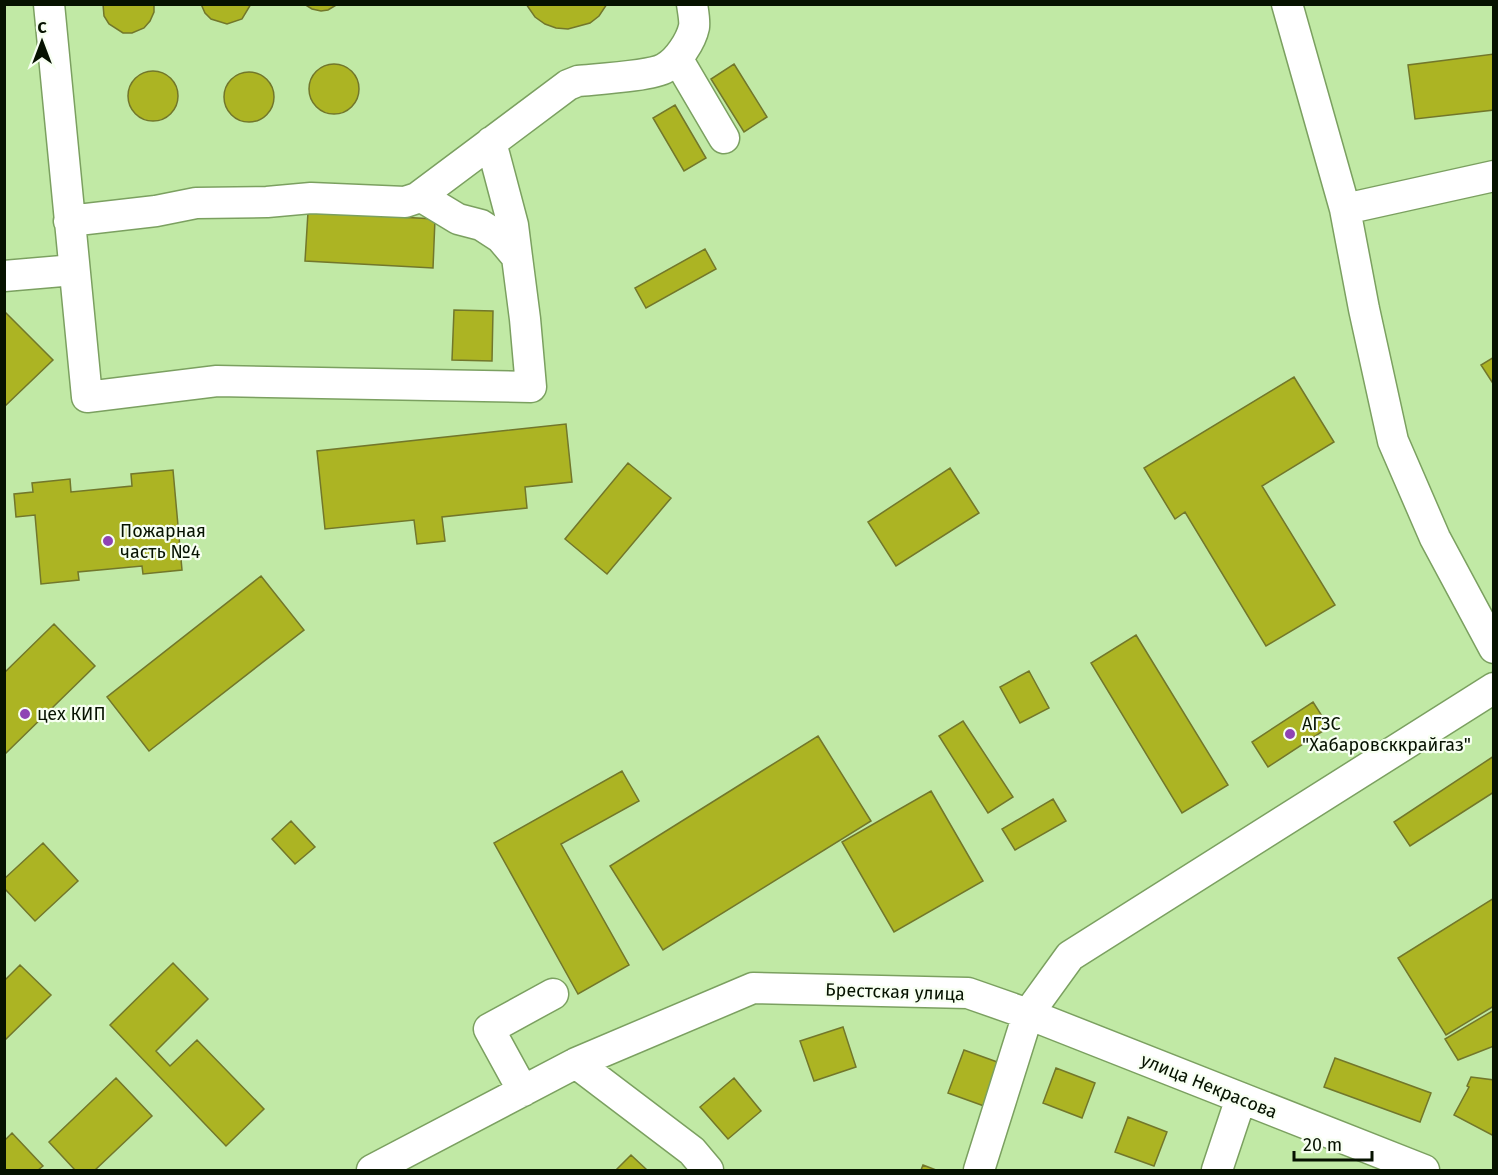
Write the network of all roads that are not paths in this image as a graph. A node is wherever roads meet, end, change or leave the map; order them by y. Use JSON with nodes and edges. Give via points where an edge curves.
{"nodes":[{"id":1,"x":49,"y":4,"type":"edge"},
{"id":2,"x":692,"y":4,"type":"edge"},
{"id":3,"x":1287,"y":4,"type":"edge"},
{"id":4,"x":677,"y":58,"type":"junction"},
{"id":5,"x":724,"y":138,"type":"dead end"},
{"id":6,"x":491,"y":142,"type":"junction"},
{"id":7,"x":1494,"y":176,"type":"edge"},
{"id":8,"x":420,"y":196,"type":"junction"},
{"id":9,"x":1345,"y":209,"type":"junction"},
{"id":10,"x":69,"y":221,"type":"junction"},
{"id":11,"x":517,"y":256,"type":"junction"},
{"id":12,"x":74,"y":270,"type":"junction"},
{"id":13,"x":4,"y":276,"type":"edge"},
{"id":14,"x":1494,"y":648,"type":"edge"},
{"id":15,"x":1494,"y":688,"type":"edge"},
{"id":16,"x":553,"y":994,"type":"dead end"},
{"id":17,"x":1028,"y":1014,"type":"junction"},
{"id":18,"x":576,"y":1063,"type":"junction"},
{"id":19,"x":523,"y":1090,"type":"junction"},
{"id":20,"x":1241,"y":1098,"type":"junction"},
{"id":21,"x":372,"y":1170,"type":"edge"},
{"id":22,"x":708,"y":1170,"type":"edge"},
{"id":23,"x":979,"y":1170,"type":"edge"},
{"id":24,"x":1217,"y":1170,"type":"edge"},
{"id":25,"x":1424,"y":1170,"type":"edge"}],
"edges":[{"from":1,"to":10,"type":"street"},
{"from":2,"to":4,"type":"street","via":[[694,26]]},
{"from":3,"to":9,"type":"street"},
{"from":4,"to":5,"type":"street"},
{"from":4,"to":6,"type":"street","via":[[665,69],[568,85]]},
{"from":6,"to":8,"type":"street"},
{"from":6,"to":11,"type":"street"},
{"from":7,"to":9,"type":"street"},
{"from":8,"to":10,"type":"street","via":[[405,202],[310,198],[196,203]]},
{"from":8,"to":11,"type":"street","via":[[458,219],[481,225],[501,238]]},
{"from":9,"to":14,"type":"street","via":[[1393,441],[1435,538]]},
{"from":10,"to":12,"type":"street"},
{"from":11,"to":12,"type":"street","via":[[531,387],[217,381],[87,397]]},
{"from":12,"to":13,"type":"street"},
{"from":15,"to":17,"type":"street","via":[[1070,956]]},
{"from":16,"to":19,"type":"street","via":[[489,1029]]},
{"from":17,"to":18,"type":"street","name":"Брестская улица","via":[[968,993],[753,988]]},
{"from":17,"to":20,"type":"street","name":"улица Некрасова"},
{"from":17,"to":23,"type":"street"},
{"from":18,"to":19,"type":"street","name":"Брестская улица"},
{"from":18,"to":22,"type":"street","via":[[692,1151]]},
{"from":19,"to":21,"type":"street","name":"Брестская улица"},
{"from":20,"to":24,"type":"street"},
{"from":20,"to":25,"type":"street","name":"улица Некрасова"}]}
